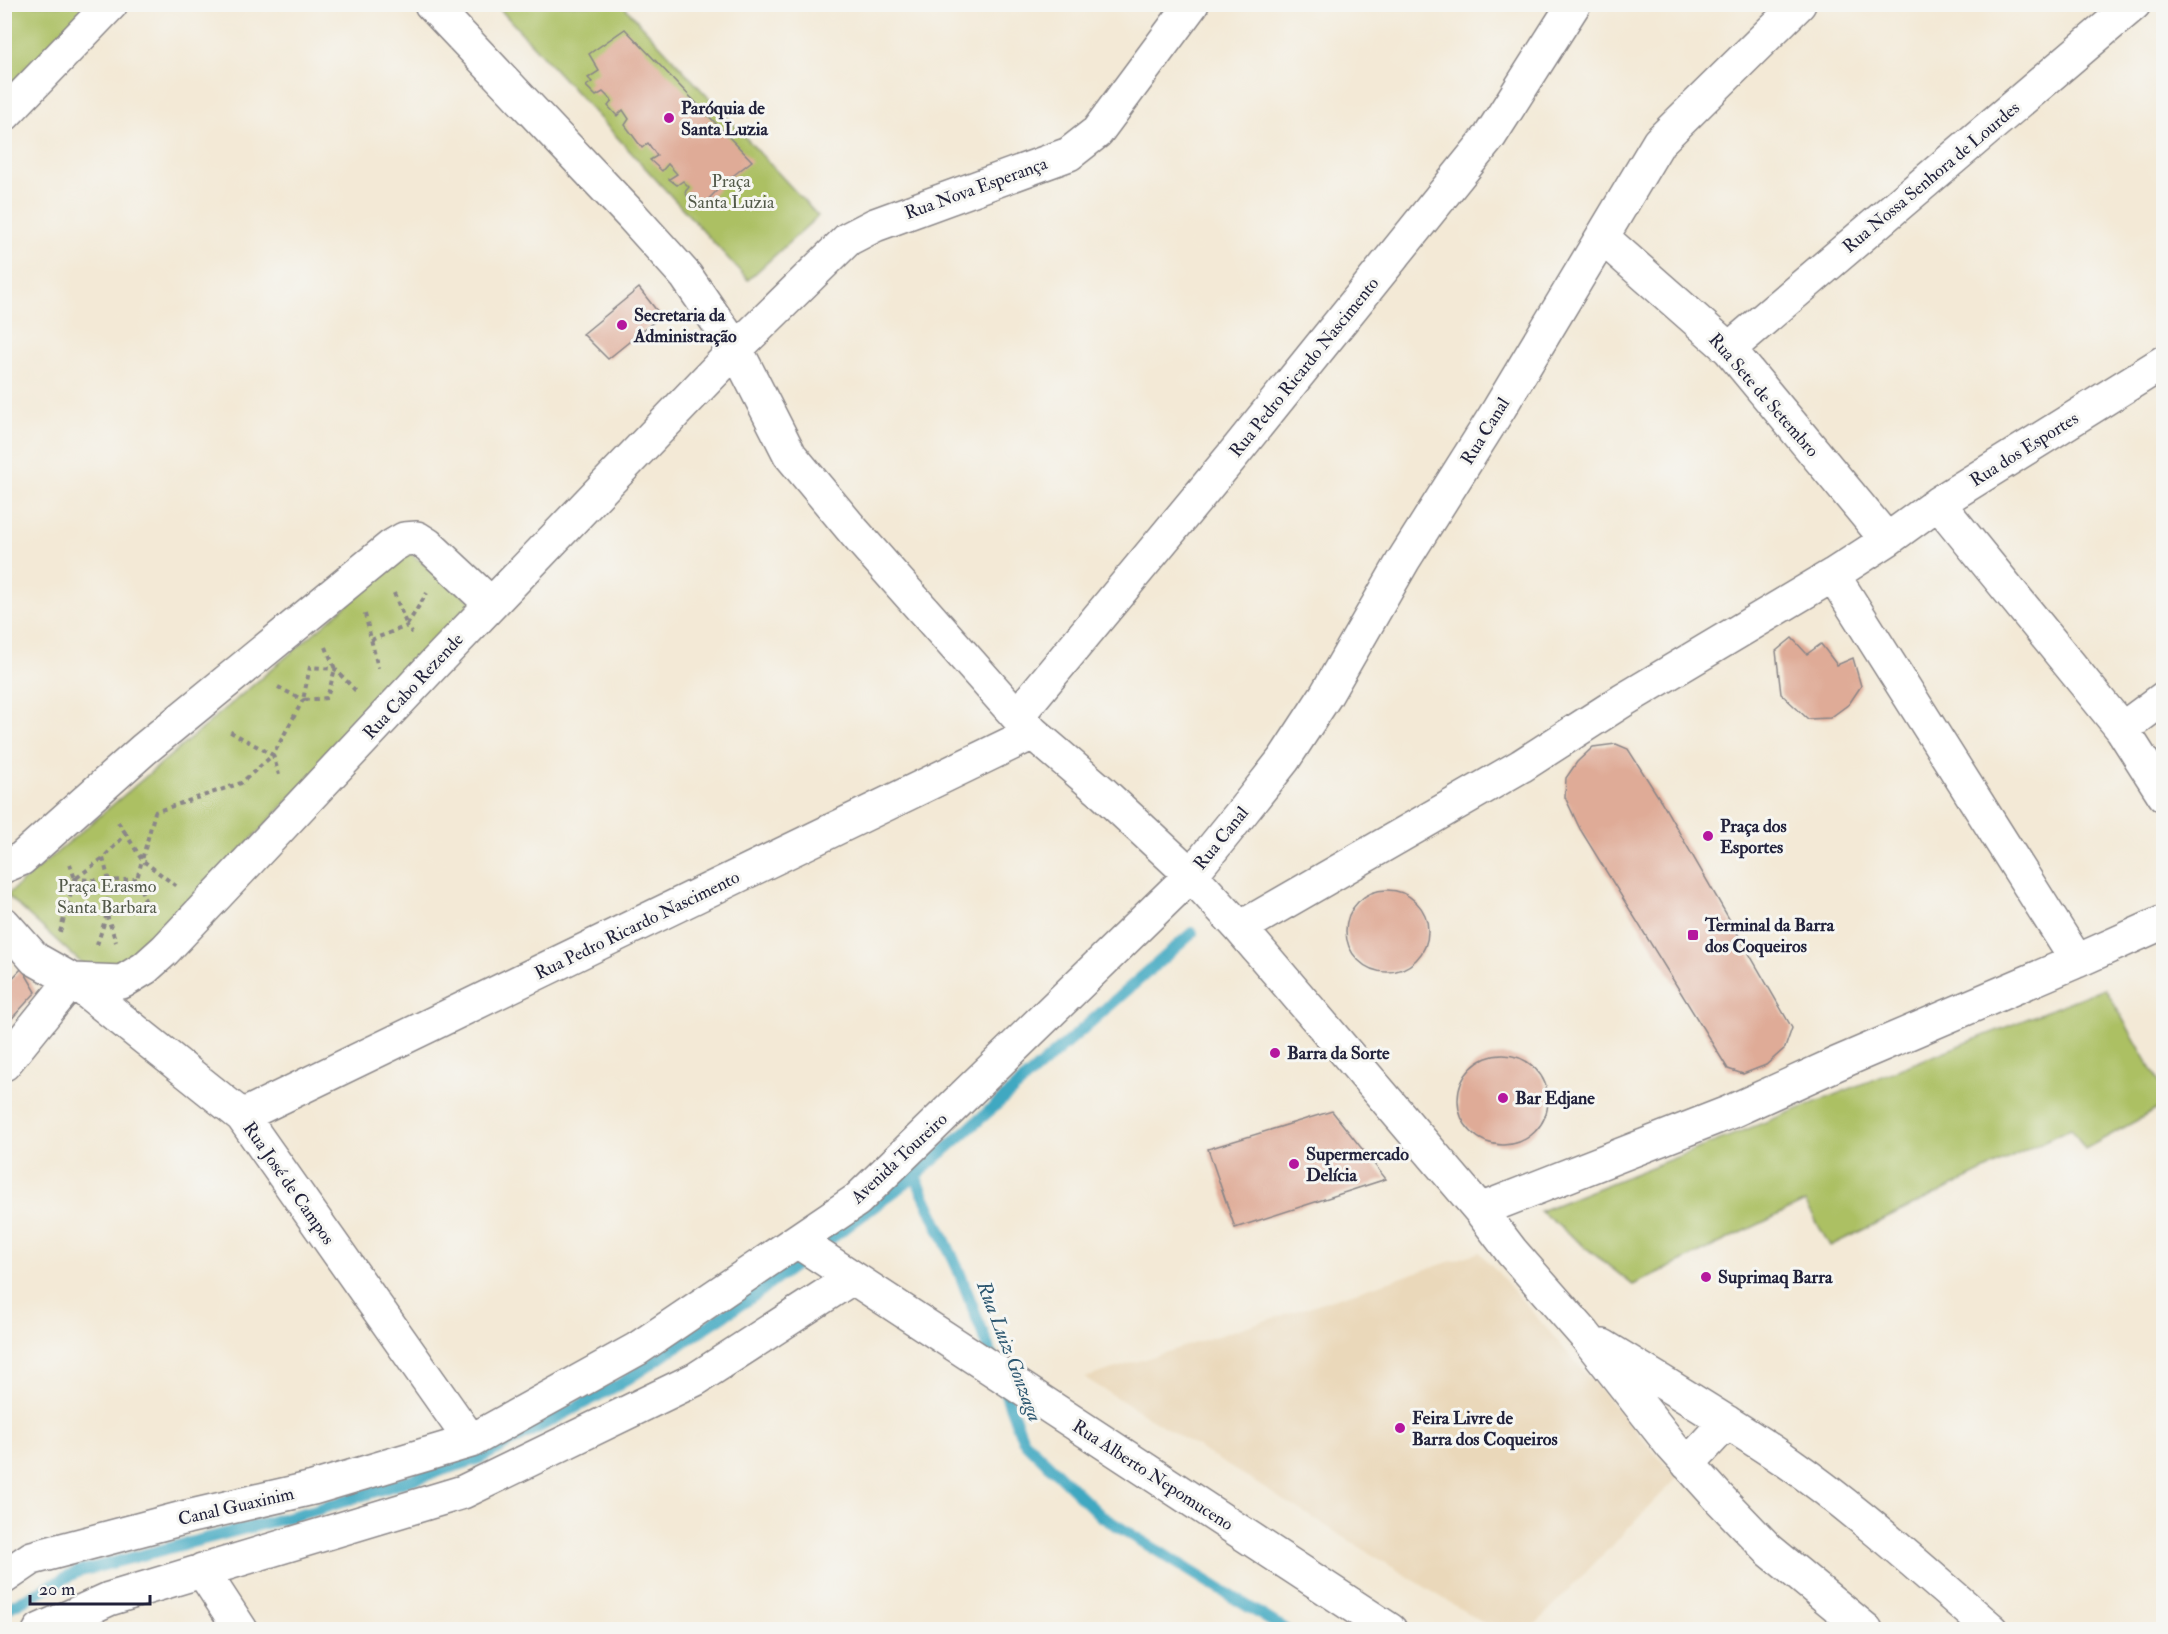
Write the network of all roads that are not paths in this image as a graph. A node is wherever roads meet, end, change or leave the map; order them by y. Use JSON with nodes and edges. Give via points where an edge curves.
{"nodes":[{"id":1,"x":111,"y":4,"type":"edge"},
{"id":2,"x":431,"y":4,"type":"edge"},
{"id":3,"x":1192,"y":4,"type":"edge"},
{"id":4,"x":1574,"y":4,"type":"edge"},
{"id":5,"x":1798,"y":4,"type":"edge"},
{"id":6,"x":2134,"y":4,"type":"edge"},
{"id":7,"x":4,"y":115,"type":"edge"},
{"id":8,"x":1603,"y":238,"type":"junction"},
{"id":9,"x":736,"y":349,"type":"junction"},
{"id":10,"x":1729,"y":349,"type":"junction"},
{"id":11,"x":2163,"y":362,"type":"edge"},
{"id":12,"x":1938,"y":503,"type":"junction"},
{"id":13,"x":1887,"y":540,"type":"junction"},
{"id":14,"x":1833,"y":575,"type":"junction"},
{"id":15,"x":491,"y":604,"type":"junction"},
{"id":16,"x":2163,"y":698,"type":"edge"},
{"id":17,"x":1025,"y":724,"type":"junction"},
{"id":18,"x":2122,"y":729,"type":"junction"},
{"id":19,"x":2163,"y":795,"type":"edge"},
{"id":20,"x":4,"y":867,"type":"edge"},
{"id":21,"x":1191,"y":875,"type":"junction"},
{"id":22,"x":2163,"y":922,"type":"edge"},
{"id":23,"x":4,"y":924,"type":"edge"},
{"id":24,"x":1240,"y":928,"type":"junction"},
{"id":25,"x":2077,"y":961,"type":"junction"},
{"id":26,"x":72,"y":980,"type":"junction"},
{"id":27,"x":4,"y":1064,"type":"edge"},
{"id":28,"x":242,"y":1116,"type":"junction"},
{"id":29,"x":1480,"y":1210,"type":"junction"},
{"id":30,"x":797,"y":1241,"type":"junction"},
{"id":31,"x":852,"y":1278,"type":"junction"},
{"id":32,"x":1584,"y":1334,"type":"junction"},
{"id":33,"x":1727,"y":1422,"type":"junction"},
{"id":34,"x":471,"y":1441,"type":"junction"},
{"id":35,"x":1688,"y":1464,"type":"junction"},
{"id":36,"x":202,"y":1570,"type":"junction"},
{"id":37,"x":4,"y":1577,"type":"edge"},
{"id":38,"x":40,"y":1629,"type":"edge"},
{"id":39,"x":241,"y":1629,"type":"edge"},
{"id":40,"x":1390,"y":1629,"type":"edge"},
{"id":41,"x":1866,"y":1629,"type":"edge"},
{"id":42,"x":1992,"y":1629,"type":"edge"}],
"edges":[{"from":1,"to":7,"type":"street"},
{"from":2,"to":9,"type":"street","via":[[686,276]]},
{"from":3,"to":9,"type":"street","name":"Rua Nova Esperança","via":[[1097,132],[1070,154],[875,225],[848,239]]},
{"from":4,"to":17,"type":"street","name":"Rua Pedro Ricardo Nascimento","via":[[1490,136],[1233,455]]},
{"from":5,"to":8,"type":"street","name":"Rua Canal","via":[[1659,142]]},
{"from":6,"to":10,"type":"street","name":"Rua Nossa Senhora de Lourdes"},
{"from":8,"to":10,"type":"street","name":"Rua Sete de Setembro"},
{"from":8,"to":21,"type":"street","name":"Rua Canal","via":[[1402,561],[1320,704],[1284,759]]},
{"from":9,"to":15,"type":"street","name":"Rua Cabo Rezende"},
{"from":9,"to":17,"type":"street","via":[[790,455]]},
{"from":10,"to":13,"type":"street","name":"Rua Sete de Setembro"},
{"from":11,"to":12,"type":"street","name":"Rua dos Esportes"},
{"from":12,"to":13,"type":"street","name":"Rua dos Esportes"},
{"from":12,"to":18,"type":"street"},
{"from":13,"to":14,"type":"street"},
{"from":14,"to":24,"type":"street","via":[[1521,766]]},
{"from":14,"to":25,"type":"street"},
{"from":15,"to":20,"type":"street","via":[[417,538],[392,546],[143,750],[21,859]]},
{"from":15,"to":26,"type":"street","name":"Rua Cabo Rezende","via":[[145,968],[122,982]]},
{"from":16,"to":18,"type":"street"},
{"from":17,"to":21,"type":"street"},
{"from":17,"to":28,"type":"street","name":"Rua Pedro Ricardo Nascimento"},
{"from":18,"to":19,"type":"street"},
{"from":21,"to":24,"type":"street"},
{"from":21,"to":30,"type":"street","name":"Avenida Toureiro","via":[[857,1200]]},
{"from":22,"to":25,"type":"street"},
{"from":23,"to":26,"type":"street","name":"Rua José de Campos","via":[[35,959]]},
{"from":24,"to":29,"type":"street"},
{"from":25,"to":29,"type":"street","via":[[1730,1112]]},
{"from":26,"to":27,"type":"street"},
{"from":26,"to":28,"type":"street","name":"Rua José de Campos"},
{"from":28,"to":34,"type":"street","name":"Rua José de Campos"},
{"from":29,"to":32,"type":"street"},
{"from":30,"to":31,"type":"street","name":"Rua Alberto Nepomuceno"},
{"from":30,"to":34,"type":"street","name":"Avenida Toureiro","via":[[637,1349]]},
{"from":31,"to":36,"type":"street","via":[[696,1379],[463,1492]]},
{"from":31,"to":40,"type":"street","name":"Rua Alberto Nepomuceno"},
{"from":32,"to":33,"type":"street"},
{"from":32,"to":35,"type":"street"},
{"from":33,"to":35,"type":"street"},
{"from":33,"to":42,"type":"street","via":[[1790,1463]]},
{"from":34,"to":37,"type":"street","name":"Canal Guaxinim","via":[[314,1488],[32,1558]]},
{"from":35,"to":41,"type":"street","via":[[1768,1550]]},
{"from":36,"to":38,"type":"street","via":[[109,1599]]},
{"from":36,"to":39,"type":"street"}]}
